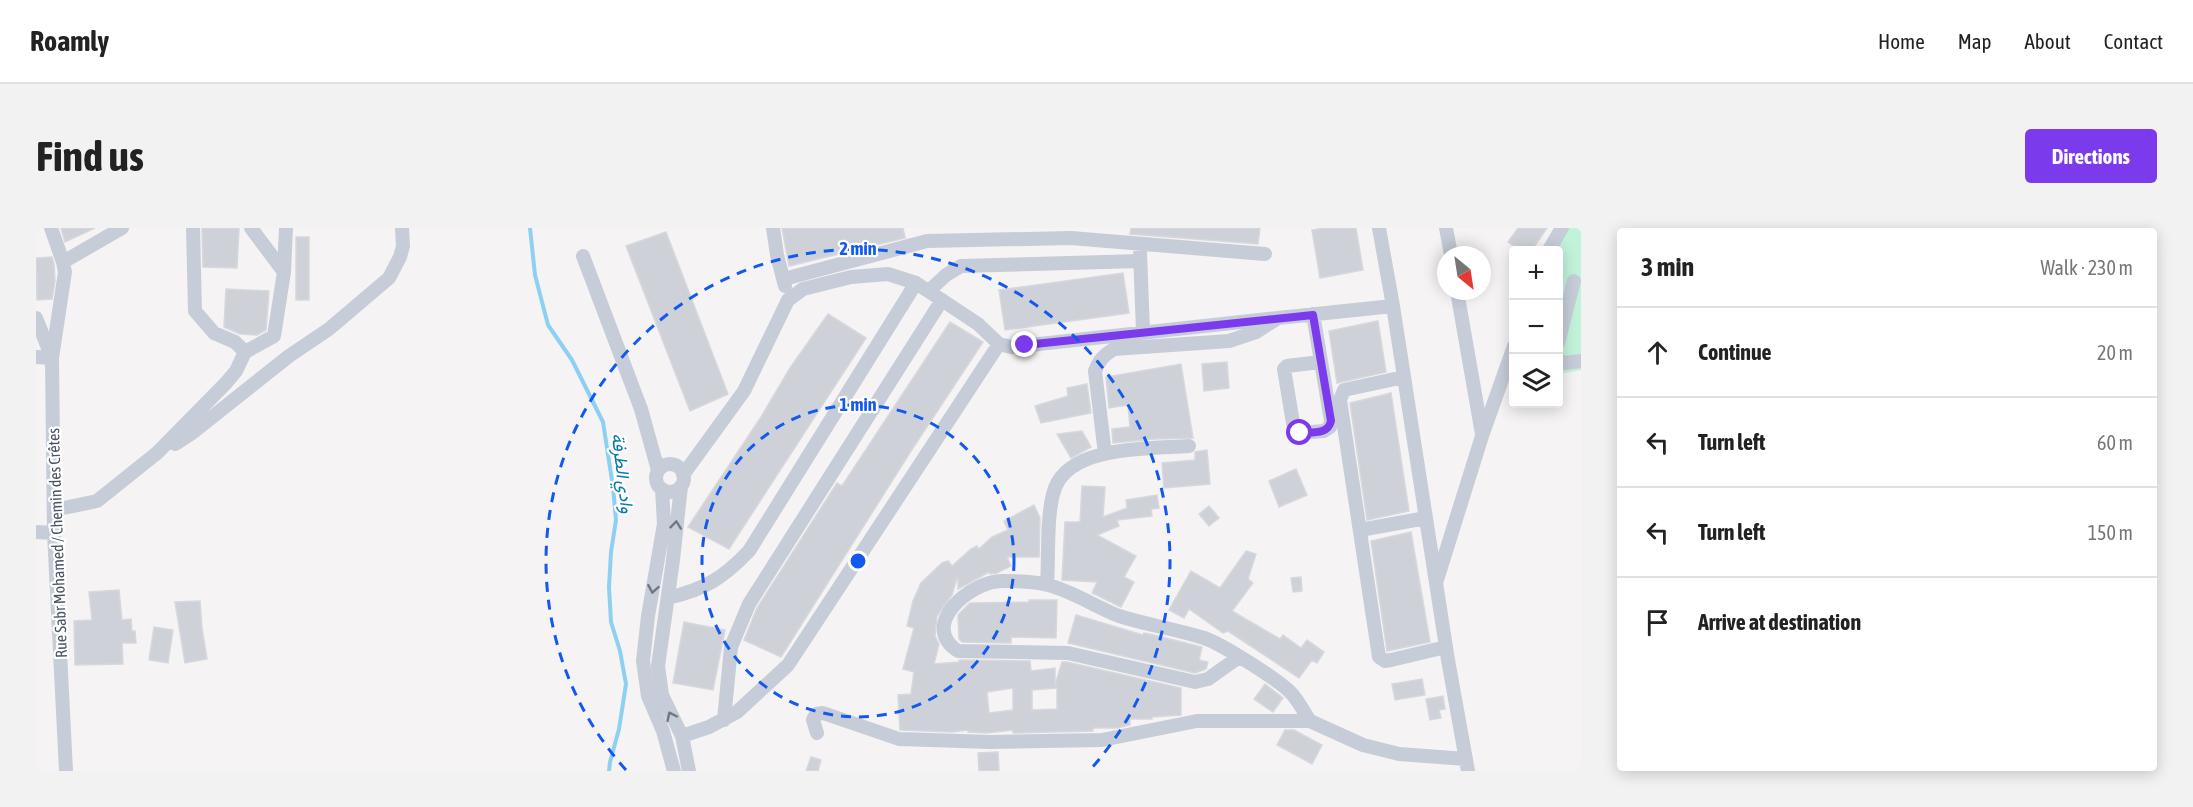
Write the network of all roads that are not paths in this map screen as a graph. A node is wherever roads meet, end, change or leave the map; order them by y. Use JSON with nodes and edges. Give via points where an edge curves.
{"nodes":[{"id":1,"x":51,"y":228,"type":"edge"},
{"id":2,"x":122,"y":228,"type":"edge"},
{"id":3,"x":193,"y":228,"type":"edge"},
{"id":4,"x":251,"y":228,"type":"edge"},
{"id":5,"x":286,"y":228,"type":"edge"},
{"id":6,"x":402,"y":228,"type":"edge"},
{"id":7,"x":773,"y":228,"type":"edge"},
{"id":8,"x":1379,"y":228,"type":"edge"},
{"id":9,"x":1446,"y":228,"type":"edge"},
{"id":10,"x":1562,"y":228,"type":"edge"},
{"id":11,"x":1140,"y":245,"type":"junction"},
{"id":12,"x":1449,"y":246,"type":"edge"},
{"id":13,"x":1551,"y":246,"type":"edge"},
{"id":14,"x":1265,"y":254,"type":"dead end"},
{"id":15,"x":583,"y":256,"type":"dead end"},
{"id":16,"x":1140,"y":261,"type":"junction"},
{"id":17,"x":63,"y":262,"type":"junction"},
{"id":18,"x":284,"y":272,"type":"junction"},
{"id":19,"x":784,"y":279,"type":"junction"},
{"id":20,"x":1577,"y":282,"type":"edge"},
{"id":21,"x":916,"y":283,"type":"junction"},
{"id":22,"x":929,"y":291,"type":"junction"},
{"id":23,"x":788,"y":300,"type":"junction"},
{"id":24,"x":942,"y":300,"type":"junction"},
{"id":25,"x":1459,"y":300,"type":"edge"},
{"id":26,"x":1393,"y":306,"type":"junction"},
{"id":27,"x":1313,"y":315,"type":"junction"},
{"id":28,"x":36,"y":318,"type":"edge"},
{"id":29,"x":1278,"y":318,"type":"junction"},
{"id":30,"x":1563,"y":327,"type":"edge"},
{"id":31,"x":1143,"y":331,"type":"junction"},
{"id":32,"x":999,"y":344,"type":"junction"},
{"id":33,"x":244,"y":352,"type":"junction"},
{"id":34,"x":1511,"y":354,"type":"edge"},
{"id":35,"x":36,"y":357,"type":"edge"},
{"id":36,"x":52,"y":358,"type":"junction"},
{"id":37,"x":1581,"y":361,"type":"edge"},
{"id":38,"x":1320,"y":362,"type":"junction"},
{"id":39,"x":1563,"y":362,"type":"edge"},
{"id":40,"x":1404,"y":377,"type":"junction"},
{"id":41,"x":1482,"y":436,"type":"junction"},
{"id":42,"x":1189,"y":446,"type":"dead end"},
{"id":43,"x":157,"y":453,"type":"junction"},
{"id":44,"x":1105,"y":454,"type":"junction"},
{"id":45,"x":658,"y":470,"type":"junction"},
{"id":46,"x":682,"y":481,"type":"junction"},
{"id":47,"x":662,"y":489,"type":"junction"},
{"id":48,"x":54,"y":510,"type":"junction"},
{"id":49,"x":1426,"y":518,"type":"junction"},
{"id":50,"x":1360,"y":530,"type":"junction"},
{"id":51,"x":36,"y":532,"type":"edge"},
{"id":52,"x":54,"y":533,"type":"junction"},
{"id":53,"x":1047,"y":584,"type":"junction"},
{"id":54,"x":1436,"y":584,"type":"junction"},
{"id":55,"x":668,"y":598,"type":"junction"},
{"id":56,"x":1446,"y":646,"type":"junction"},
{"id":57,"x":1239,"y":657,"type":"junction"},
{"id":58,"x":724,"y":720,"type":"junction"},
{"id":59,"x":1310,"y":721,"type":"junction"},
{"id":60,"x":817,"y":734,"type":"dead end"},
{"id":61,"x":682,"y":736,"type":"junction"},
{"id":62,"x":1467,"y":765,"type":"edge"},
{"id":63,"x":66,"y":771,"type":"edge"},
{"id":64,"x":674,"y":771,"type":"edge"},
{"id":65,"x":689,"y":771,"type":"edge"}],
"edges":[{"from":1,"to":17,"type":"street"},
{"from":2,"to":17,"type":"street"},
{"from":3,"to":33,"type":"street","via":[[195,311],[214,333],[235,342]]},
{"from":4,"to":18,"type":"street"},
{"from":5,"to":18,"type":"street"},
{"from":6,"to":43,"type":"street","via":[[400,257],[388,278],[329,329],[192,433]]},
{"from":7,"to":19,"type":"street"},
{"from":8,"to":26,"type":"street"},
{"from":9,"to":12,"type":"street"},
{"from":10,"to":13,"type":"street"},
{"from":11,"to":14,"type":"street"},
{"from":11,"to":16,"type":"street"},
{"from":11,"to":19,"type":"street","via":[[1071,238],[927,242]]},
{"from":15,"to":45,"type":"street","via":[[641,409]]},
{"from":16,"to":22,"type":"street","via":[[962,266]]},
{"from":16,"to":31,"type":"street"},
{"from":17,"to":36,"type":"street","via":[[65,272]]},
{"from":18,"to":33,"type":"street","via":[[274,336]]},
{"from":19,"to":23,"type":"street"},
{"from":20,"to":30,"type":"street"},
{"from":21,"to":22,"type":"street"},
{"from":21,"to":23,"type":"street","via":[[888,274],[851,277],[803,289]]},
{"from":21,"to":55,"type":"street","via":[[749,551],[710,584]]},
{"from":22,"to":24,"type":"street"},
{"from":23,"to":46,"type":"street","via":[[744,391]]},
{"from":24,"to":32,"type":"street"},
{"from":24,"to":58,"type":"street","via":[[749,604],[731,647]]},
{"from":25,"to":41,"type":"street"},
{"from":26,"to":27,"type":"street"},
{"from":26,"to":40,"type":"street"},
{"from":27,"to":29,"type":"street"},
{"from":27,"to":38,"type":"street"},
{"from":28,"to":36,"type":"street","name":"Rue Sabr Mohamed / Chemin des Crêtes"},
{"from":29,"to":31,"type":"street"},
{"from":29,"to":44,"type":"street","via":[[1256,332],[1229,341],[1114,349],[1105,354],[1095,371]]},
{"from":31,"to":32,"type":"street","via":[[1011,347]]},
{"from":32,"to":58,"type":"street","via":[[788,665],[738,712]]},
{"from":33,"to":43,"type":"street","via":[[226,383]]},
{"from":34,"to":41,"type":"street"},
{"from":35,"to":36,"type":"street"},
{"from":36,"to":48,"type":"street","name":"Rue Sabr Mohamed / Chemin des Crêtes"},
{"from":37,"to":39,"type":"street"},
{"from":38,"to":38,"type":"street","via":[[1330,427],[1300,433],[1293,423],[1284,369]]},
{"from":40,"to":49,"type":"street"},
{"from":40,"to":50,"type":"street","via":[[1344,390],[1340,400]]},
{"from":41,"to":54,"type":"street"},
{"from":42,"to":44,"type":"street"},
{"from":43,"to":48,"type":"street","via":[[97,501]]},
{"from":44,"to":53,"type":"street","via":[[1076,463],[1054,489]]},
{"from":45,"to":46,"type":"street","via":[[667,464],[678,467]]},
{"from":45,"to":47,"type":"street","via":[[656,480]]},
{"from":46,"to":47,"type":"street","via":[[672,491]]},
{"from":55,"to":46,"type":"street","one_way":true},
{"from":47,"to":64,"type":"street","one_way":true,"via":[[664,524],[643,669],[648,696]]},
{"from":48,"to":52,"type":"street","name":"Rue Sabr Mohamed / Chemin des Crêtes"},
{"from":49,"to":50,"type":"street"},
{"from":49,"to":54,"type":"street"},
{"from":50,"to":56,"type":"street","via":[[1379,657],[1385,661]]},
{"from":51,"to":52,"type":"street"},
{"from":52,"to":63,"type":"street","name":"Rue Sabr Mohamed / Chemin des Crêtes"},
{"from":53,"to":57,"type":"street","via":[[1123,617],[1206,638]]},
{"from":53,"to":57,"type":"street","via":[[1000,581],[976,588],[955,602],[945,622],[945,639],[958,651],[1068,653],[1195,682],[1208,679]]},
{"from":54,"to":56,"type":"street"},
{"from":61,"to":55,"type":"street","one_way":true,"via":[[662,695],[658,676]]},
{"from":56,"to":62,"type":"street"},
{"from":57,"to":59,"type":"street","via":[[1292,694]]},
{"from":58,"to":61,"type":"street"},
{"from":59,"to":60,"type":"street","via":[[1197,721],[1102,741],[990,742],[899,739],[823,713],[816,714],[813,720]]},
{"from":59,"to":62,"type":"street","via":[[1363,746]]},
{"from":61,"to":65,"type":"street"}]}
